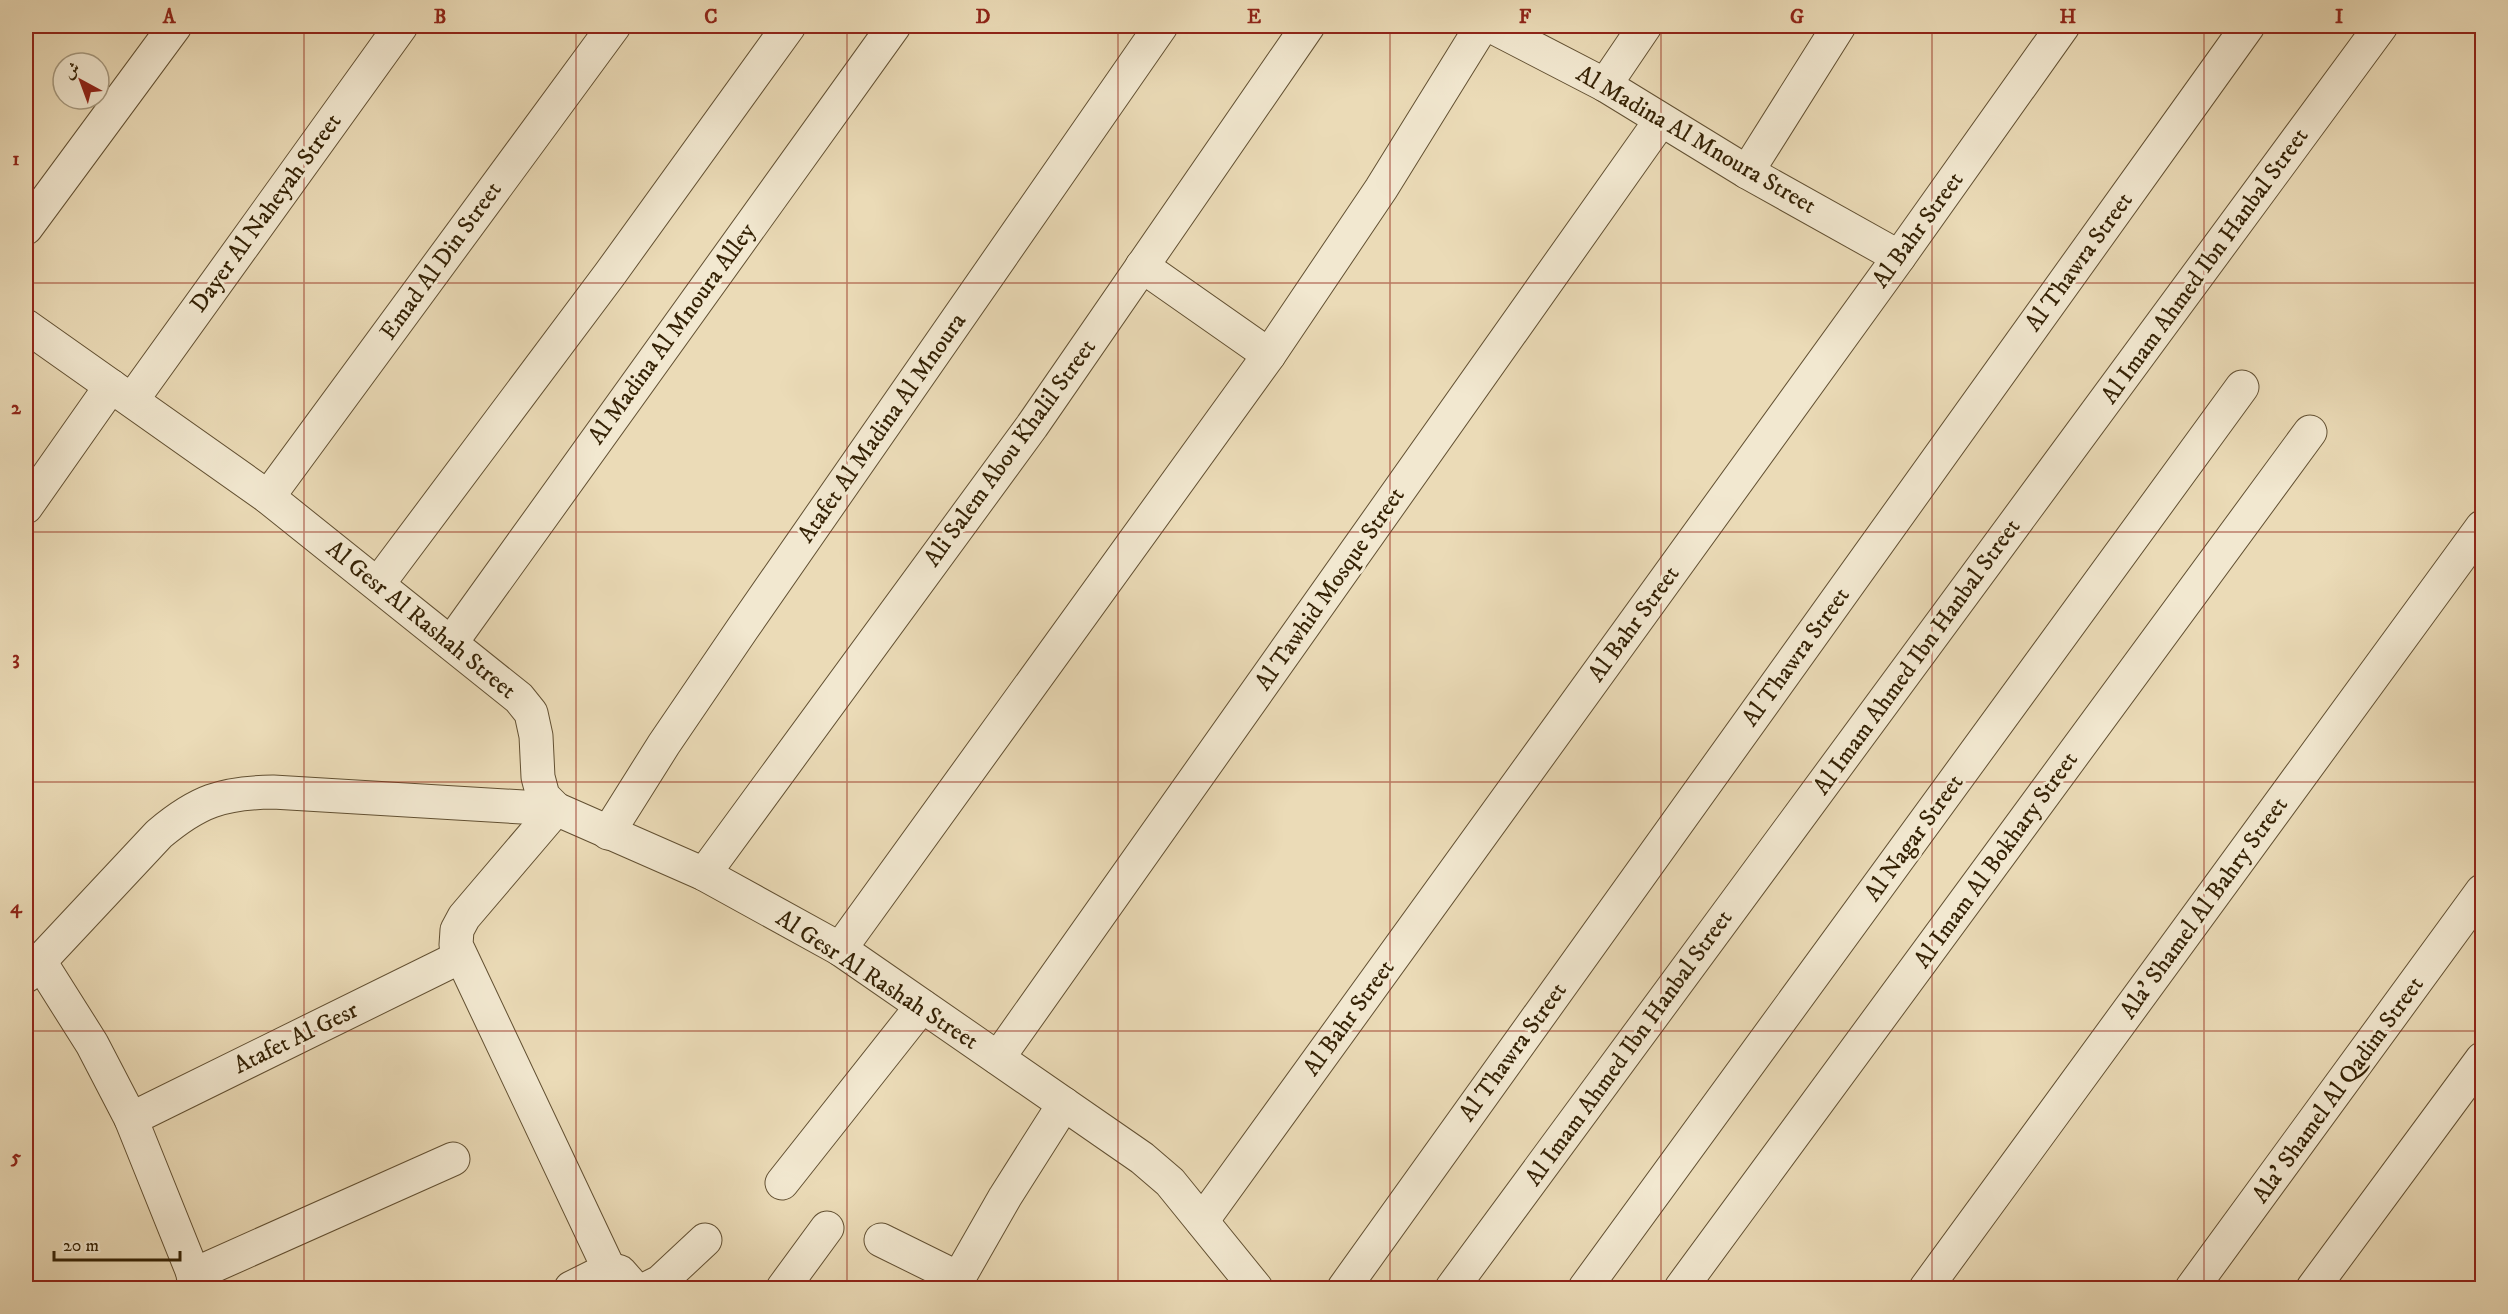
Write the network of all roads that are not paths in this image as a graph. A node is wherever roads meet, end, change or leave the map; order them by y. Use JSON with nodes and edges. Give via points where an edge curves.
{"nodes":[{"id":1,"x":175,"y":26,"type":"edge"},
{"id":2,"x":401,"y":26,"type":"edge"},
{"id":3,"x":614,"y":26,"type":"edge"},
{"id":4,"x":789,"y":26,"type":"edge"},
{"id":5,"x":894,"y":26,"type":"edge"},
{"id":6,"x":1161,"y":26,"type":"edge"},
{"id":7,"x":1308,"y":26,"type":"edge"},
{"id":8,"x":1482,"y":26,"type":"edge"},
{"id":9,"x":1491,"y":26,"type":"edge"},
{"id":10,"x":1645,"y":26,"type":"edge"},
{"id":11,"x":1839,"y":26,"type":"edge"},
{"id":12,"x":2063,"y":26,"type":"edge"},
{"id":13,"x":2248,"y":26,"type":"edge"},
{"id":14,"x":2381,"y":26,"type":"edge"},
{"id":15,"x":1605,"y":85,"type":"junction"},
{"id":16,"x":1661,"y":120,"type":"junction"},
{"id":17,"x":1747,"y":172,"type":"junction"},
{"id":18,"x":26,"y":228,"type":"edge"},
{"id":19,"x":1899,"y":257,"type":"junction"},
{"id":20,"x":1142,"y":266,"type":"junction"},
{"id":21,"x":26,"y":326,"type":"edge"},
{"id":22,"x":1269,"y":356,"type":"junction"},
{"id":23,"x":2242,"y":387,"type":"dead end"},
{"id":24,"x":121,"y":393,"type":"junction"},
{"id":25,"x":2310,"y":432,"type":"dead end"},
{"id":26,"x":268,"y":497,"type":"junction"},
{"id":27,"x":26,"y":507,"type":"edge"},
{"id":28,"x":2482,"y":527,"type":"edge"},
{"id":29,"x":378,"y":584,"type":"junction"},
{"id":30,"x":451,"y":643,"type":"junction"},
{"id":31,"x":556,"y":810,"type":"junction"},
{"id":32,"x":608,"y":833,"type":"junction"},
{"id":33,"x":704,"y":874,"type":"junction"},
{"id":34,"x":2482,"y":891,"type":"edge"},
{"id":35,"x":840,"y":950,"type":"junction"},
{"id":36,"x":460,"y":957,"type":"junction"},
{"id":37,"x":32,"y":968,"type":"edge"},
{"id":38,"x":922,"y":1006,"type":"junction"},
{"id":39,"x":998,"y":1058,"type":"junction"},
{"id":40,"x":2482,"y":1059,"type":"edge"},
{"id":41,"x":1064,"y":1104,"type":"junction"},
{"id":42,"x":131,"y":1119,"type":"junction"},
{"id":43,"x":453,"y":1159,"type":"dead end"},
{"id":44,"x":782,"y":1183,"type":"dead end"},
{"id":45,"x":1202,"y":1221,"type":"junction"},
{"id":46,"x":827,"y":1228,"type":"dead end"},
{"id":47,"x":705,"y":1240,"type":"dead end"},
{"id":48,"x":882,"y":1240,"type":"dead end"},
{"id":49,"x":622,"y":1279,"type":"edge"},
{"id":50,"x":196,"y":1282,"type":"edge"},
{"id":51,"x":956,"y":1283,"type":"edge"},
{"id":52,"x":571,"y":1288,"type":"edge"},
{"id":53,"x":648,"y":1288,"type":"edge"},
{"id":54,"x":783,"y":1288,"type":"edge"},
{"id":55,"x":1256,"y":1288,"type":"edge"},
{"id":56,"x":1344,"y":1288,"type":"edge"},
{"id":57,"x":1452,"y":1288,"type":"edge"},
{"id":58,"x":1586,"y":1288,"type":"edge"},
{"id":59,"x":1682,"y":1288,"type":"edge"},
{"id":60,"x":1926,"y":1288,"type":"edge"},
{"id":61,"x":2192,"y":1288,"type":"edge"},
{"id":62,"x":2313,"y":1288,"type":"edge"}],
"edges":[{"from":1,"to":18,"type":"street"},
{"from":2,"to":24,"type":"street","name":"Dayer Al Naheyah Street"},
{"from":3,"to":26,"type":"street","name":"Emad Al Din Street"},
{"from":4,"to":29,"type":"street"},
{"from":5,"to":30,"type":"street","name":"Al Madina Al Mnoura Alley"},
{"from":6,"to":32,"type":"street","name":"Atafet Al Madina Al Mnoura","via":[[743,628]]},
{"from":7,"to":20,"type":"street","name":"Ali Salem Abou Khalil Street"},
{"from":8,"to":22,"type":"street","via":[[1381,189]]},
{"from":9,"to":15,"type":"street","name":"Al Madina Al Mnoura Street"},
{"from":10,"to":15,"type":"street"},
{"from":11,"to":17,"type":"street"},
{"from":12,"to":19,"type":"street","name":"Al Bahr Street"},
{"from":13,"to":56,"type":"street","name":"Al Thawra Street"},
{"from":14,"to":57,"type":"street","name":"Al Imam Ahmed Ibn Hanbal Street"},
{"from":15,"to":16,"type":"street","name":"Al Madina Al Mnoura Street"},
{"from":16,"to":17,"type":"street","name":"Al Madina Al Mnoura Street"},
{"from":16,"to":39,"type":"street","name":"Al Tawhid Mosque Street"},
{"from":17,"to":19,"type":"street","name":"Al Madina Al Mnoura Street"},
{"from":19,"to":45,"type":"street","name":"Al Bahr Street"},
{"from":20,"to":22,"type":"street"},
{"from":20,"to":33,"type":"street","name":"Ali Salem Abou Khalil Street","via":[[1032,426]]},
{"from":21,"to":24,"type":"street","name":"Al Gesr Al Rashah Street"},
{"from":22,"to":35,"type":"street"},
{"from":23,"to":58,"type":"street","name":"Al Nagar Street"},
{"from":24,"to":26,"type":"street","name":"Al Gesr Al Rashah Street"},
{"from":24,"to":27,"type":"street","name":"Dayer Al Naheyah Street"},
{"from":25,"to":59,"type":"street","name":"Al Imam Al Bokhary Street"},
{"from":26,"to":29,"type":"street","name":"Al Gesr Al Rashah Street"},
{"from":28,"to":60,"type":"street","name":"Ala' Shamel Al Bahry Street"},
{"from":29,"to":30,"type":"street","name":"Al Gesr Al Rashah Street"},
{"from":30,"to":31,"type":"street","name":"Al Gesr Al Rashah Street","via":[[519,698],[531,713],[538,777],[543,796]]},
{"from":31,"to":32,"type":"street","name":"Al Gesr Al Rashah Street"},
{"from":31,"to":36,"type":"street","via":[[464,917],[457,930]]},
{"from":31,"to":37,"type":"street","via":[[273,792],[242,792],[211,800],[183,814],[159,834]]},
{"from":32,"to":33,"type":"street","name":"Al Gesr Al Rashah Street"},
{"from":33,"to":35,"type":"street","name":"Al Gesr Al Rashah Street"},
{"from":34,"to":61,"type":"street","name":"Ala' Shamel Al Qadim Street"},
{"from":35,"to":38,"type":"street","name":"Al Gesr Al Rashah Street"},
{"from":36,"to":42,"type":"street","name":"Atafet Al Gesr"},
{"from":36,"to":49,"type":"street"},
{"from":37,"to":42,"type":"street","via":[[92,1044]]},
{"from":38,"to":39,"type":"street","name":"Al Gesr Al Rashah Street"},
{"from":38,"to":44,"type":"street"},
{"from":39,"to":41,"type":"street","name":"Al Gesr Al Rashah Street"},
{"from":40,"to":62,"type":"street"},
{"from":41,"to":45,"type":"street","name":"Al Gesr Al Rashah Street","via":[[1142,1158],[1170,1182]]},
{"from":41,"to":51,"type":"street"},
{"from":42,"to":50,"type":"street"},
{"from":43,"to":50,"type":"street"},
{"from":45,"to":55,"type":"street","name":"Al Gesr Al Rashah Street"},
{"from":46,"to":54,"type":"street"},
{"from":47,"to":53,"type":"street","via":[[660,1282]]},
{"from":48,"to":51,"type":"street"},
{"from":49,"to":52,"type":"street"}]}
